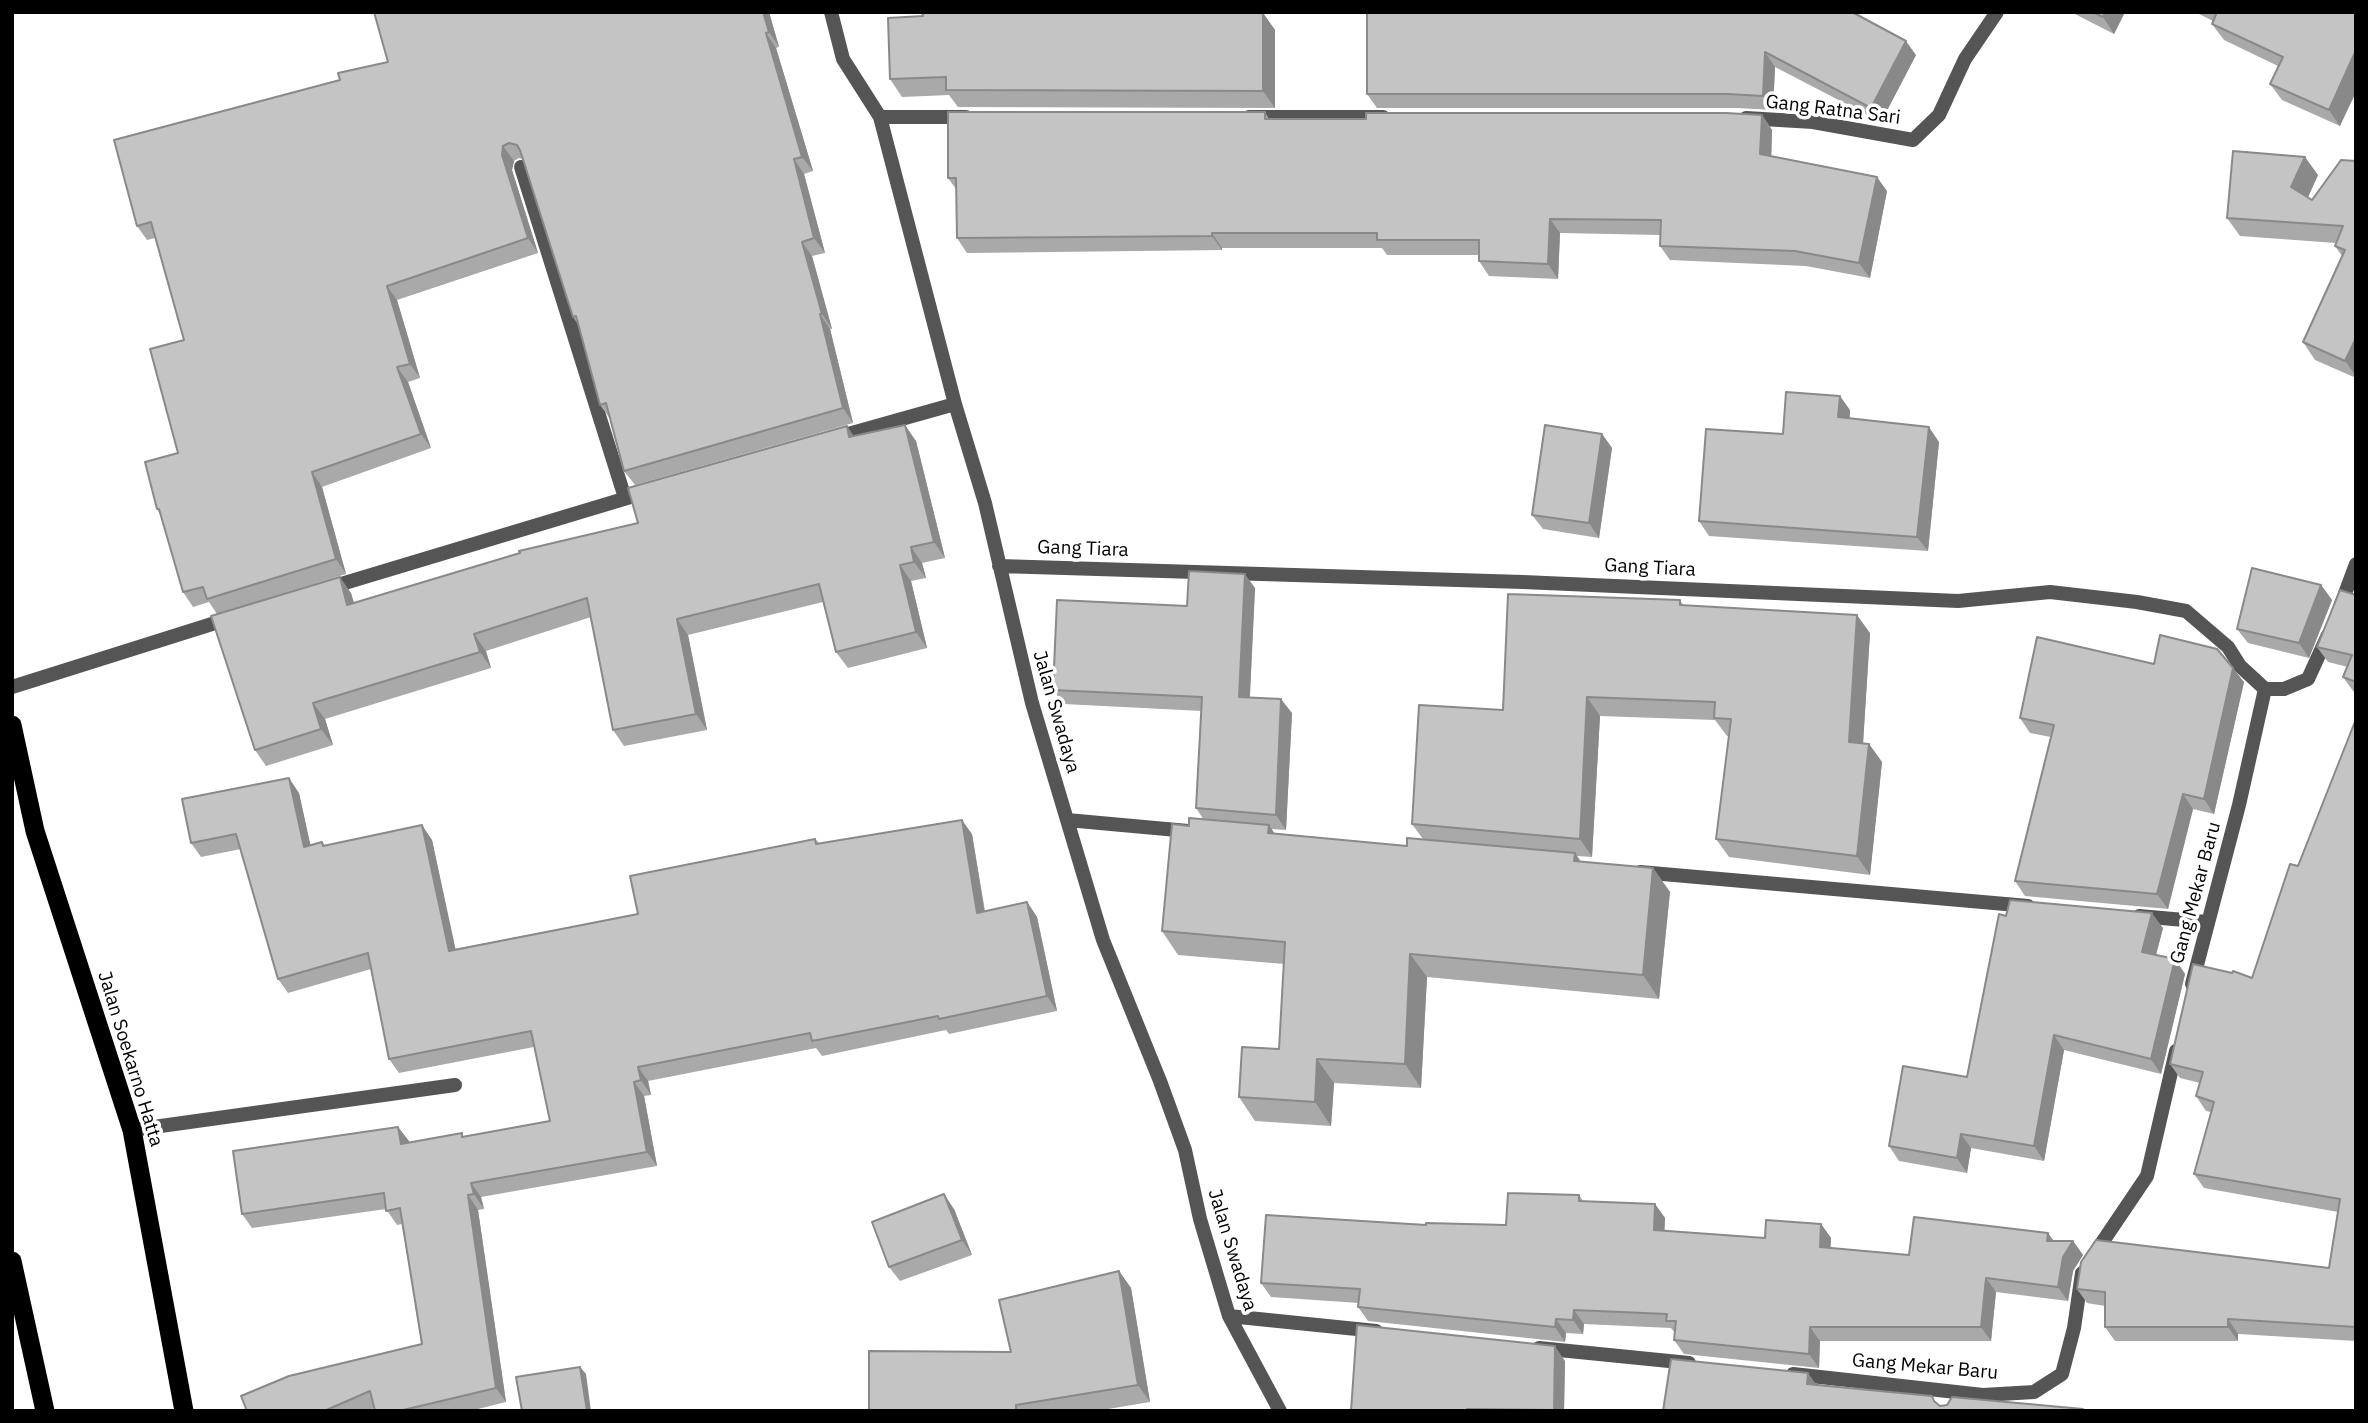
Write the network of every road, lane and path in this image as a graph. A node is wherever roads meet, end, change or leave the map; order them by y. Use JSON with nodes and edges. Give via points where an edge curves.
{"nodes":[{"id":1,"x":831,"y":12,"type":"edge"},
{"id":2,"x":1997,"y":12,"type":"edge"},
{"id":3,"x":880,"y":117,"type":"junction"},
{"id":4,"x":977,"y":117,"type":"edge"},
{"id":5,"x":1240,"y":117,"type":"edge"},
{"id":6,"x":1392,"y":117,"type":"edge"},
{"id":7,"x":1737,"y":118,"type":"edge"},
{"id":8,"x":521,"y":167,"type":"edge"},
{"id":9,"x":955,"y":404,"type":"junction"},
{"id":10,"x":823,"y":442,"type":"edge"},
{"id":11,"x":665,"y":487,"type":"edge"},
{"id":12,"x":625,"y":498,"type":"junction"},
{"id":13,"x":2356,"y":564,"type":"edge"},
{"id":14,"x":999,"y":566,"type":"junction"},
{"id":15,"x":315,"y":592,"type":"edge"},
{"id":16,"x":249,"y":613,"type":"edge"},
{"id":17,"x":12,"y":687,"type":"edge"},
{"id":18,"x":2265,"y":690,"type":"junction"},
{"id":19,"x":12,"y":725,"type":"edge"},
{"id":20,"x":1067,"y":820,"type":"junction"},
{"id":21,"x":1206,"y":833,"type":"edge"},
{"id":22,"x":1623,"y":870,"type":"edge"},
{"id":23,"x":2040,"y":907,"type":"edge"},
{"id":24,"x":2123,"y":915,"type":"edge"},
{"id":25,"x":2207,"y":922,"type":"junction"},
{"id":26,"x":2190,"y":994,"type":"edge"},
{"id":27,"x":2180,"y":1033,"type":"edge"},
{"id":28,"x":455,"y":1085,"type":"dead end"},
{"id":29,"x":132,"y":1129,"type":"junction"},
{"id":30,"x":12,"y":1261,"type":"edge"},
{"id":31,"x":1229,"y":1316,"type":"junction"},
{"id":32,"x":1396,"y":1333,"type":"edge"},
{"id":33,"x":1521,"y":1346,"type":"edge"},
{"id":34,"x":1700,"y":1364,"type":"edge"},
{"id":35,"x":1780,"y":1372,"type":"edge"},
{"id":36,"x":1954,"y":1390,"type":"junction"},
{"id":37,"x":45,"y":1411,"type":"edge"},
{"id":38,"x":184,"y":1411,"type":"edge"},
{"id":39,"x":1280,"y":1411,"type":"edge"},
{"id":40,"x":1952,"y":1411,"type":"edge"}],
"edges":[{"from":1,"to":3,"type":"street","name":"Jalan Swadaya","via":[[843,59]]},
{"from":2,"to":7,"type":"street","name":"Gang Ratna Sari","via":[[1965,59],[1939,115],[1913,140],[1813,122]]},
{"from":3,"to":4,"type":"street"},
{"from":3,"to":9,"type":"street","name":"Jalan Swadaya"},
{"from":5,"to":6,"type":"street"},
{"from":8,"to":12,"type":"street"},
{"from":9,"to":10,"type":"street"},
{"from":9,"to":14,"type":"street","name":"Jalan Swadaya"},
{"from":11,"to":12,"type":"street"},
{"from":12,"to":15,"type":"street"},
{"from":13,"to":18,"type":"street","via":[[2308,679],[2284,690]]},
{"from":14,"to":18,"type":"street","name":"Gang Tiara","via":[[1958,601],[2050,592],[2186,611],[2228,647]]},
{"from":14,"to":20,"type":"street","name":"Jalan Swadaya","via":[[1032,703]]},
{"from":16,"to":17,"type":"street"},
{"from":18,"to":25,"type":"street","name":"Gang Mekar Baru"},
{"from":19,"to":29,"type":"highway","name":"Jalan Soekarno Hatta","via":[[35,831]]},
{"from":20,"to":21,"type":"street"},
{"from":20,"to":31,"type":"street","name":"Jalan Swadaya","via":[[1103,940],[1185,1150]]},
{"from":22,"to":23,"type":"street"},
{"from":24,"to":25,"type":"street"},
{"from":25,"to":26,"type":"street","name":"Gang Mekar Baru"},
{"from":27,"to":36,"type":"street","name":"Gang Mekar Baru","via":[[2147,1175],[2082,1273],[2062,1374],[2034,1392],[1983,1395]]},
{"from":28,"to":29,"type":"street"},
{"from":29,"to":38,"type":"highway","name":"Jalan Soekarno Hatta"},
{"from":30,"to":37,"type":"highway"},
{"from":31,"to":32,"type":"street"},
{"from":31,"to":39,"type":"street","name":"Jalan Swadaya"},
{"from":33,"to":34,"type":"street"},
{"from":35,"to":36,"type":"street","name":"Gang Mekar Baru"},
{"from":36,"to":40,"type":"street"}]}
